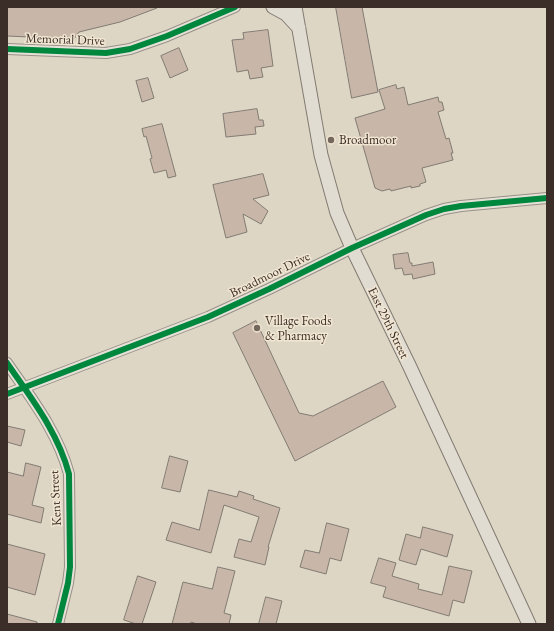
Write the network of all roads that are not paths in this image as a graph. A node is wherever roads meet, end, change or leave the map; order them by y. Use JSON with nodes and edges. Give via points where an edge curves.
{"nodes":[{"id":1,"x":235,"y":7,"type":"edge"},
{"id":2,"x":273,"y":7,"type":"edge"},
{"id":3,"x":295,"y":7,"type":"edge"},
{"id":4,"x":299,"y":28,"type":"junction"},
{"id":5,"x":7,"y":49,"type":"edge"},
{"id":6,"x":547,"y":198,"type":"edge"},
{"id":7,"x":352,"y":248,"type":"junction"},
{"id":8,"x":7,"y":363,"type":"edge"},
{"id":9,"x":24,"y":387,"type":"junction"},
{"id":10,"x":7,"y":394,"type":"edge"},
{"id":11,"x":58,"y":624,"type":"edge"},
{"id":12,"x":529,"y":624,"type":"edge"}],
"edges":[{"from":1,"to":5,"type":"street","name":"Memorial Drive","via":[[167,36],[106,54]]},
{"from":2,"to":4,"type":"main road","via":[[286,14]]},
{"from":3,"to":4,"type":"main road","name":"East 29th Street"},
{"from":4,"to":7,"type":"main road","name":"East 29th Street","via":[[321,155],[337,213]]},
{"from":6,"to":7,"type":"street","name":"Broadmoor Drive","via":[[444,209],[417,218]]},
{"from":7,"to":9,"type":"street","name":"Broadmoor Drive","via":[[208,317]]},
{"from":7,"to":12,"type":"main road","name":"East 29th Street"},
{"from":8,"to":9,"type":"street","name":"Kent Street"},
{"from":9,"to":10,"type":"street","name":"Broadmoor Drive"},
{"from":9,"to":11,"type":"street","name":"Kent Street","via":[[50,426],[65,460],[68,474],[70,567]]}]}
